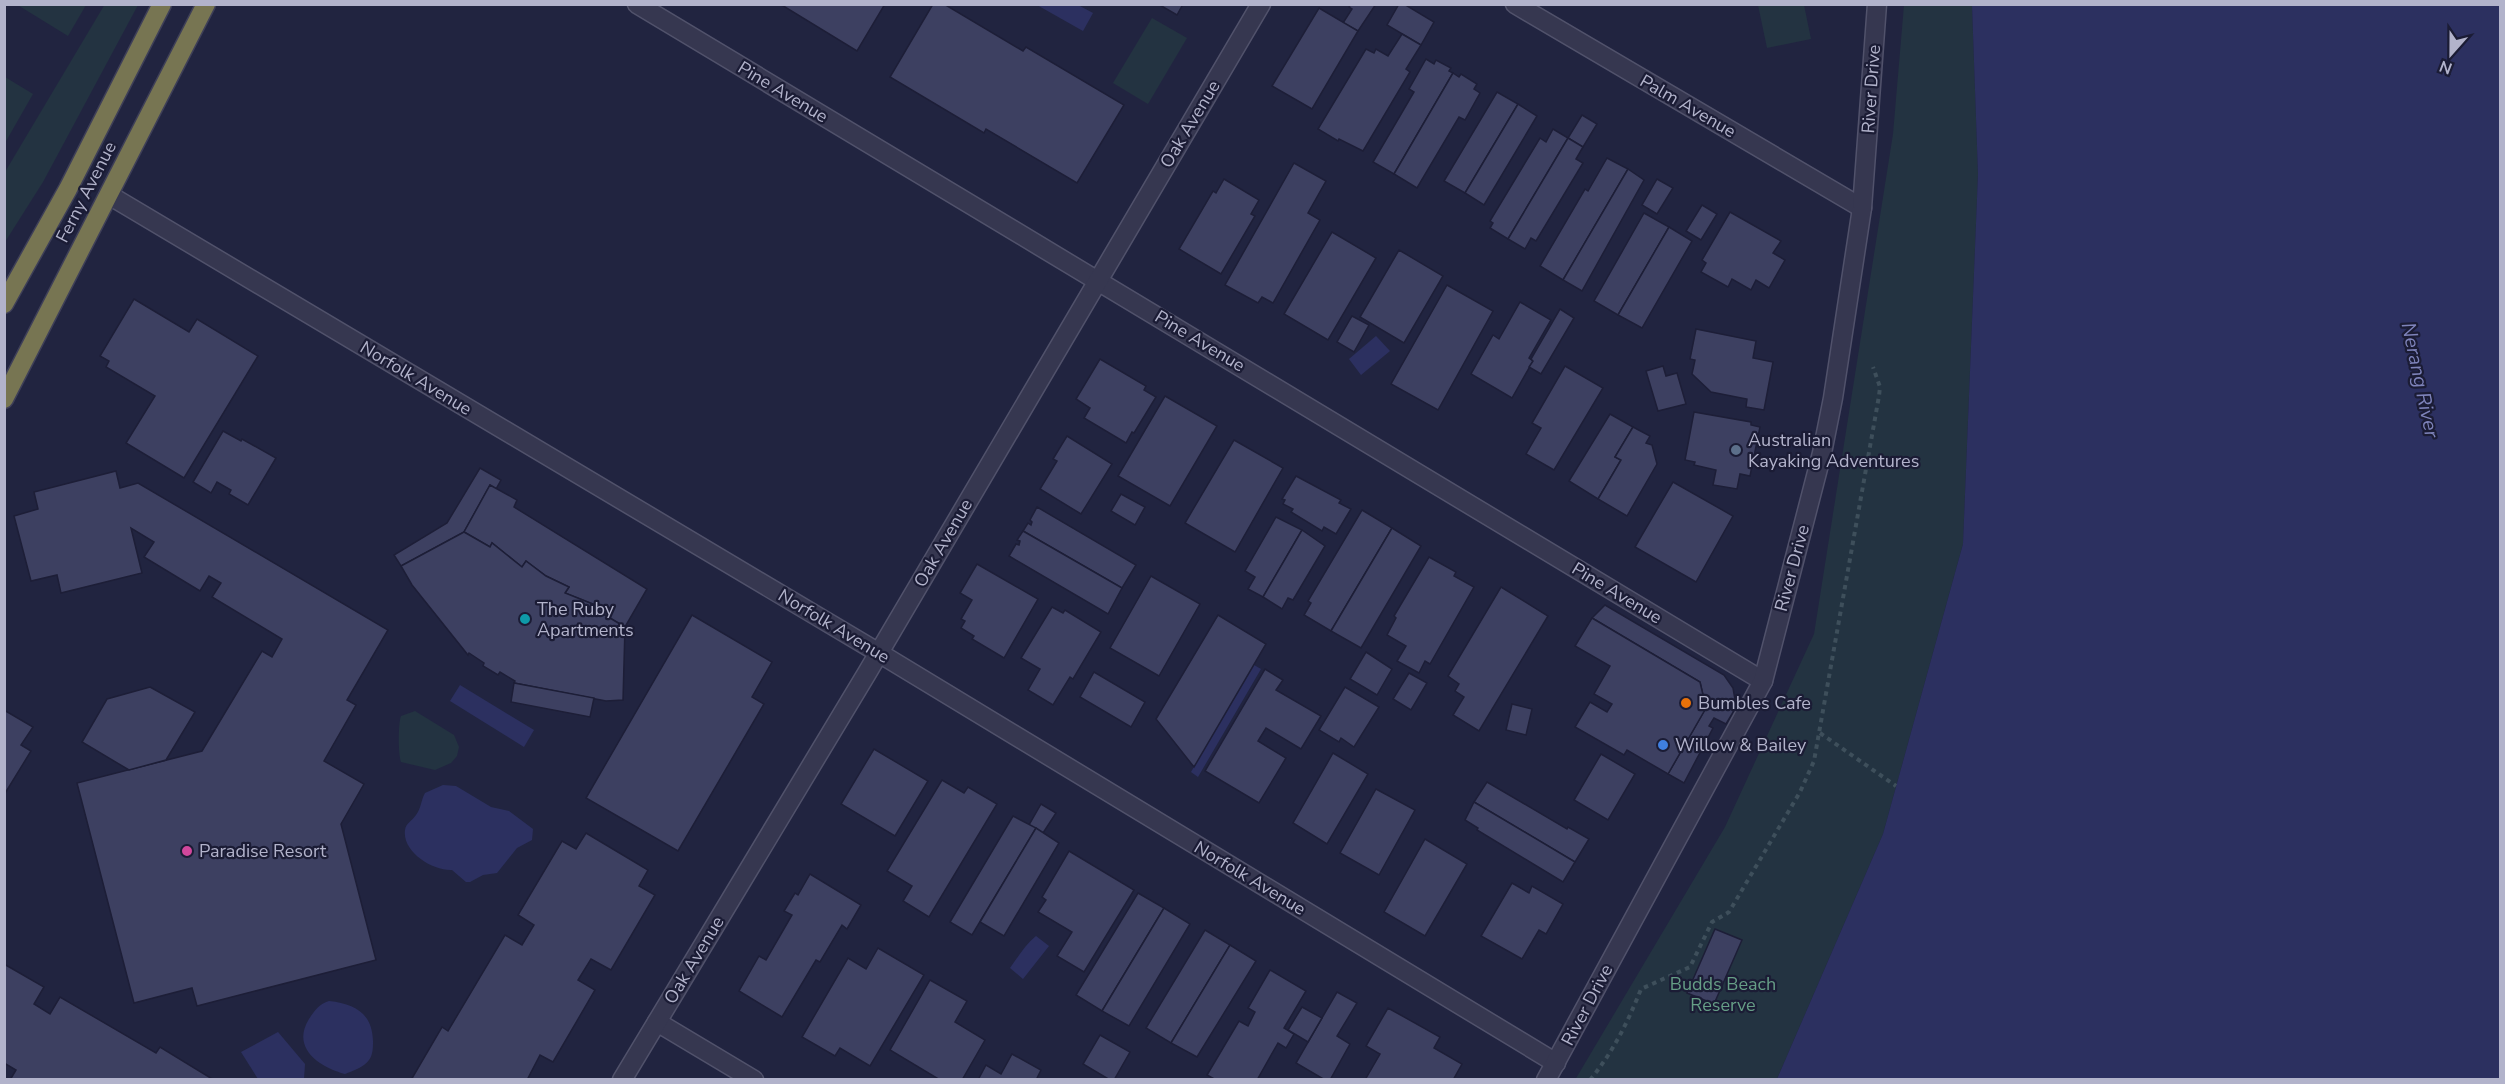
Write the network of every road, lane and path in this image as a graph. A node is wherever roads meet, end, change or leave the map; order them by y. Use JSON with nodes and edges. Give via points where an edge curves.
{"nodes":[{"id":1,"x":162,"y":4,"type":"edge"},
{"id":2,"x":206,"y":4,"type":"edge"},
{"id":3,"x":637,"y":4,"type":"edge"},
{"id":4,"x":1261,"y":4,"type":"edge"},
{"id":5,"x":1515,"y":4,"type":"edge"},
{"id":6,"x":1877,"y":4,"type":"edge"},
{"id":7,"x":109,"y":195,"type":"junction"},
{"id":8,"x":1862,"y":208,"type":"junction"},
{"id":9,"x":1097,"y":279,"type":"junction"},
{"id":10,"x":4,"y":304,"type":"edge"},
{"id":11,"x":1874,"y":367,"type":"dead end"},
{"id":12,"x":4,"y":399,"type":"edge"},
{"id":13,"x":879,"y":653,"type":"junction"},
{"id":14,"x":1762,"y":681,"type":"junction"},
{"id":15,"x":1820,"y":733,"type":"junction"},
{"id":16,"x":1896,"y":786,"type":"dead end"},
{"id":17,"x":657,"y":1022,"type":"junction"},
{"id":18,"x":1556,"y":1063,"type":"junction"},
{"id":19,"x":622,"y":1080,"type":"edge"},
{"id":20,"x":754,"y":1080,"type":"edge"},
{"id":21,"x":1546,"y":1080,"type":"edge"},
{"id":22,"x":1590,"y":1080,"type":"edge"}],
"edges":[{"from":1,"to":10,"type":"highway","name":"Ferny Avenue","via":[[68,189]]},
{"from":2,"to":7,"type":"highway","name":"Ferny Avenue"},
{"from":3,"to":9,"type":"street","name":"Pine Avenue"},
{"from":4,"to":9,"type":"street","name":"Oak Avenue"},
{"from":5,"to":8,"type":"street","name":"Palm Avenue"},
{"from":6,"to":8,"type":"street","name":"River Drive"},
{"from":7,"to":12,"type":"highway","name":"Ferny Avenue"},
{"from":7,"to":13,"type":"street","name":"Norfolk Avenue"},
{"from":8,"to":14,"type":"street","name":"River Drive","via":[[1822,453]]},
{"from":9,"to":13,"type":"street","name":"Oak Avenue"},
{"from":9,"to":14,"type":"street","name":"Pine Avenue"},
{"from":11,"to":15,"type":"path","via":[[1879,396]]},
{"from":13,"to":17,"type":"street","name":"Oak Avenue"},
{"from":13,"to":18,"type":"street","name":"Norfolk Avenue"},
{"from":14,"to":18,"type":"street","name":"River Drive"},
{"from":15,"to":16,"type":"path"},
{"from":15,"to":22,"type":"path","via":[[1814,761],[1800,792],[1729,912],[1712,922],[1690,967],[1641,989],[1618,1040]]},
{"from":17,"to":19,"type":"street","name":"Oak Avenue"},
{"from":17,"to":20,"type":"street"},
{"from":18,"to":21,"type":"street","name":"River Drive"}]}
